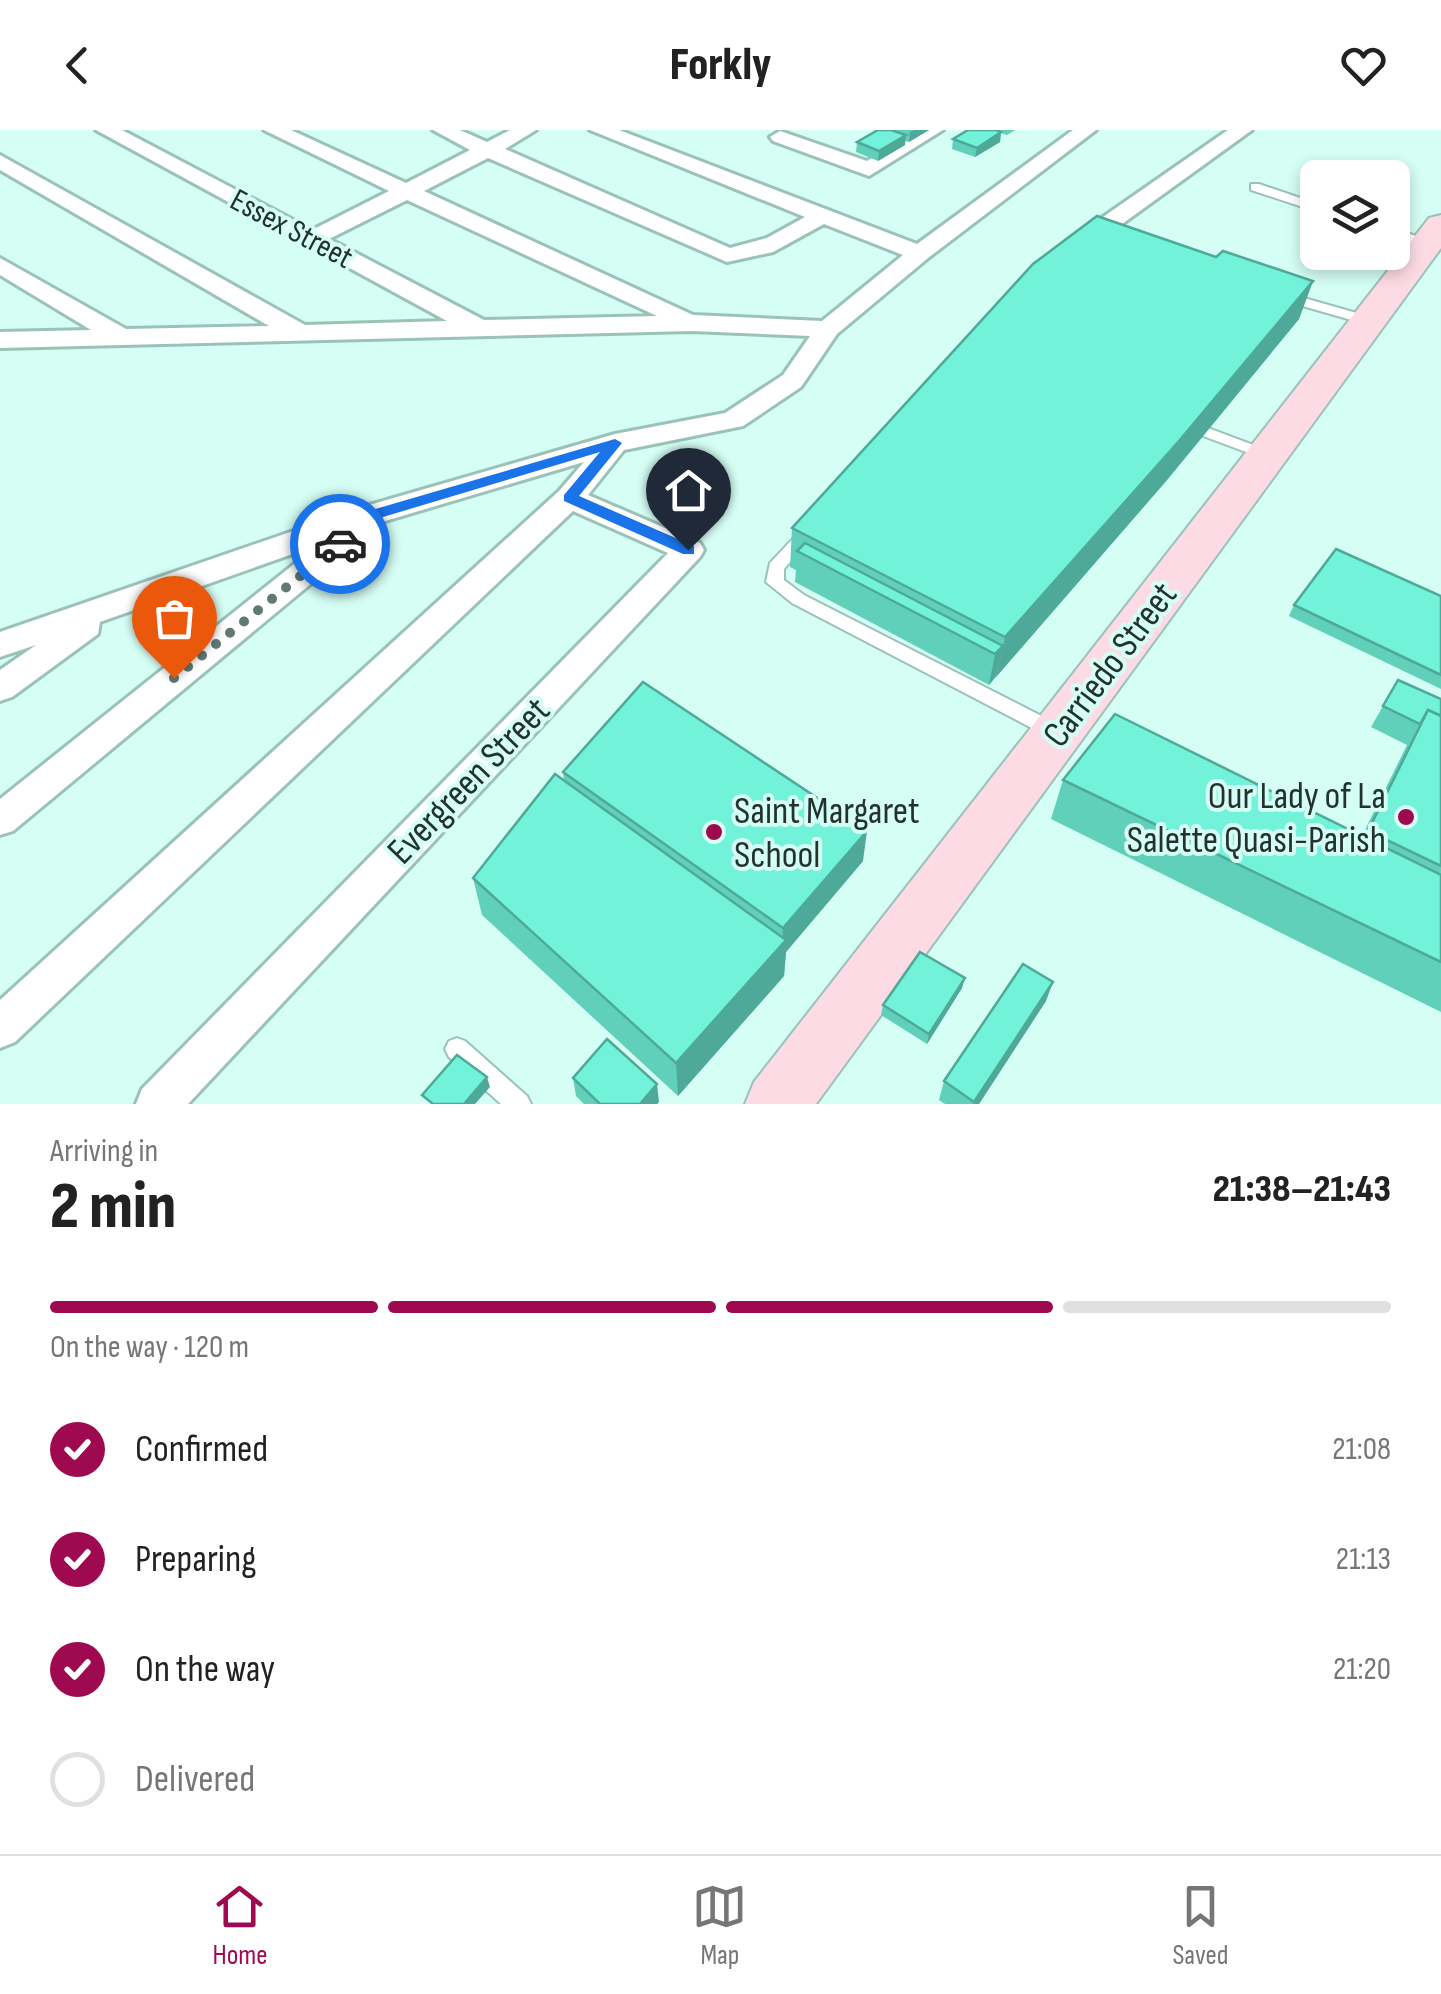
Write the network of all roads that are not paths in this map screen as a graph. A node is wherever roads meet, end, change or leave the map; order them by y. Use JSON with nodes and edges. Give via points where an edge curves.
{"nodes":[{"id":1,"x":106,"y":130,"type":"edge"},
{"id":2,"x":274,"y":130,"type":"edge"},
{"id":3,"x":443,"y":130,"type":"edge"},
{"id":4,"x":526,"y":130,"type":"edge"},
{"id":5,"x":600,"y":130,"type":"edge"},
{"id":6,"x":932,"y":130,"type":"edge"},
{"id":7,"x":1086,"y":130,"type":"edge"},
{"id":8,"x":1242,"y":130,"type":"edge"},
{"id":9,"x":777,"y":132,"type":"edge"},
{"id":10,"x":487,"y":150,"type":"junction"},
{"id":11,"x":0,"y":161,"type":"edge"},
{"id":12,"x":1255,"y":187,"type":"dead end"},
{"id":13,"x":405,"y":193,"type":"junction"},
{"id":14,"x":1300,"y":202,"type":"edge"},
{"id":15,"x":820,"y":217,"type":"junction"},
{"id":16,"x":1420,"y":234,"type":"edge"},
{"id":17,"x":314,"y":238,"type":"junction"},
{"id":18,"x":1098,"y":248,"type":"edge"},
{"id":19,"x":920,"y":253,"type":"junction"},
{"id":20,"x":1062,"y":264,"type":"joint"},
{"id":21,"x":1,"y":268,"type":"edge"},
{"id":22,"x":1274,"y":294,"type":"edge"},
{"id":23,"x":1368,"y":321,"type":"junction"},
{"id":24,"x":692,"y":322,"type":"junction"},
{"id":25,"x":478,"y":328,"type":"junction"},
{"id":26,"x":828,"y":329,"type":"junction"},
{"id":27,"x":304,"y":335,"type":"junction"},
{"id":28,"x":120,"y":336,"type":"junction"},
{"id":29,"x":0,"y":340,"type":"edge"},
{"id":30,"x":1200,"y":430,"type":"edge"},
{"id":31,"x":615,"y":443,"type":"junction"},
{"id":32,"x":1266,"y":456,"type":"junction"},
{"id":33,"x":570,"y":498,"type":"junction"},
{"id":34,"x":378,"y":514,"type":"junction"},
{"id":35,"x":816,"y":524,"type":"edge"},
{"id":36,"x":119,"y":602,"type":"junction"},
{"id":37,"x":0,"y":645,"type":"edge"},
{"id":38,"x":0,"y":688,"type":"edge"},
{"id":39,"x":1057,"y":733,"type":"junction"},
{"id":40,"x":0,"y":820,"type":"edge"},
{"id":41,"x":0,"y":1028,"type":"edge"},
{"id":42,"x":456,"y":1049,"type":"dead end"},
{"id":43,"x":158,"y":1104,"type":"edge"},
{"id":44,"x":519,"y":1104,"type":"edge"},
{"id":45,"x":777,"y":1104,"type":"edge"}],
"edges":[{"from":1,"to":17,"type":"street","name":"Essex Street"},
{"from":2,"to":13,"type":"street"},
{"from":3,"to":10,"type":"street"},
{"from":4,"to":10,"type":"street"},
{"from":5,"to":15,"type":"street"},
{"from":6,"to":9,"type":"street","via":[[869,169]]},
{"from":7,"to":19,"type":"street"},
{"from":8,"to":20,"type":"street"},
{"from":10,"to":13,"type":"street"},
{"from":10,"to":15,"type":"street","via":[[726,255],[780,244]]},
{"from":11,"to":27,"type":"street"},
{"from":12,"to":14,"type":"lane"},
{"from":13,"to":17,"type":"street"},
{"from":13,"to":24,"type":"street"},
{"from":15,"to":19,"type":"street"},
{"from":16,"to":23,"type":"main road","name":"Carriedo Street"},
{"from":17,"to":25,"type":"street","name":"Essex Street"},
{"from":18,"to":20,"type":"lane"},
{"from":19,"to":26,"type":"street"},
{"from":21,"to":28,"type":"street"},
{"from":22,"to":23,"type":"lane"},
{"from":23,"to":32,"type":"main road","name":"Carriedo Street"},
{"from":24,"to":25,"type":"street"},
{"from":24,"to":26,"type":"street"},
{"from":25,"to":27,"type":"street"},
{"from":26,"to":31,"type":"street","via":[[792,381],[733,420]]},
{"from":27,"to":28,"type":"street"},
{"from":28,"to":29,"type":"street"},
{"from":30,"to":32,"type":"lane"},
{"from":31,"to":33,"type":"street"},
{"from":31,"to":34,"type":"street"},
{"from":32,"to":39,"type":"main road","name":"Carriedo Street"},
{"from":33,"to":41,"type":"street"},
{"from":33,"to":43,"type":"street","name":"Evergreen Street","via":[[688,550]]},
{"from":34,"to":36,"type":"street"},
{"from":34,"to":40,"type":"street"},
{"from":35,"to":39,"type":"lane","via":[[776,567],[775,582]]},
{"from":36,"to":37,"type":"street"},
{"from":36,"to":38,"type":"street"},
{"from":39,"to":45,"type":"main road","name":"Carriedo Street"},
{"from":42,"to":44,"type":"lane"}]}
